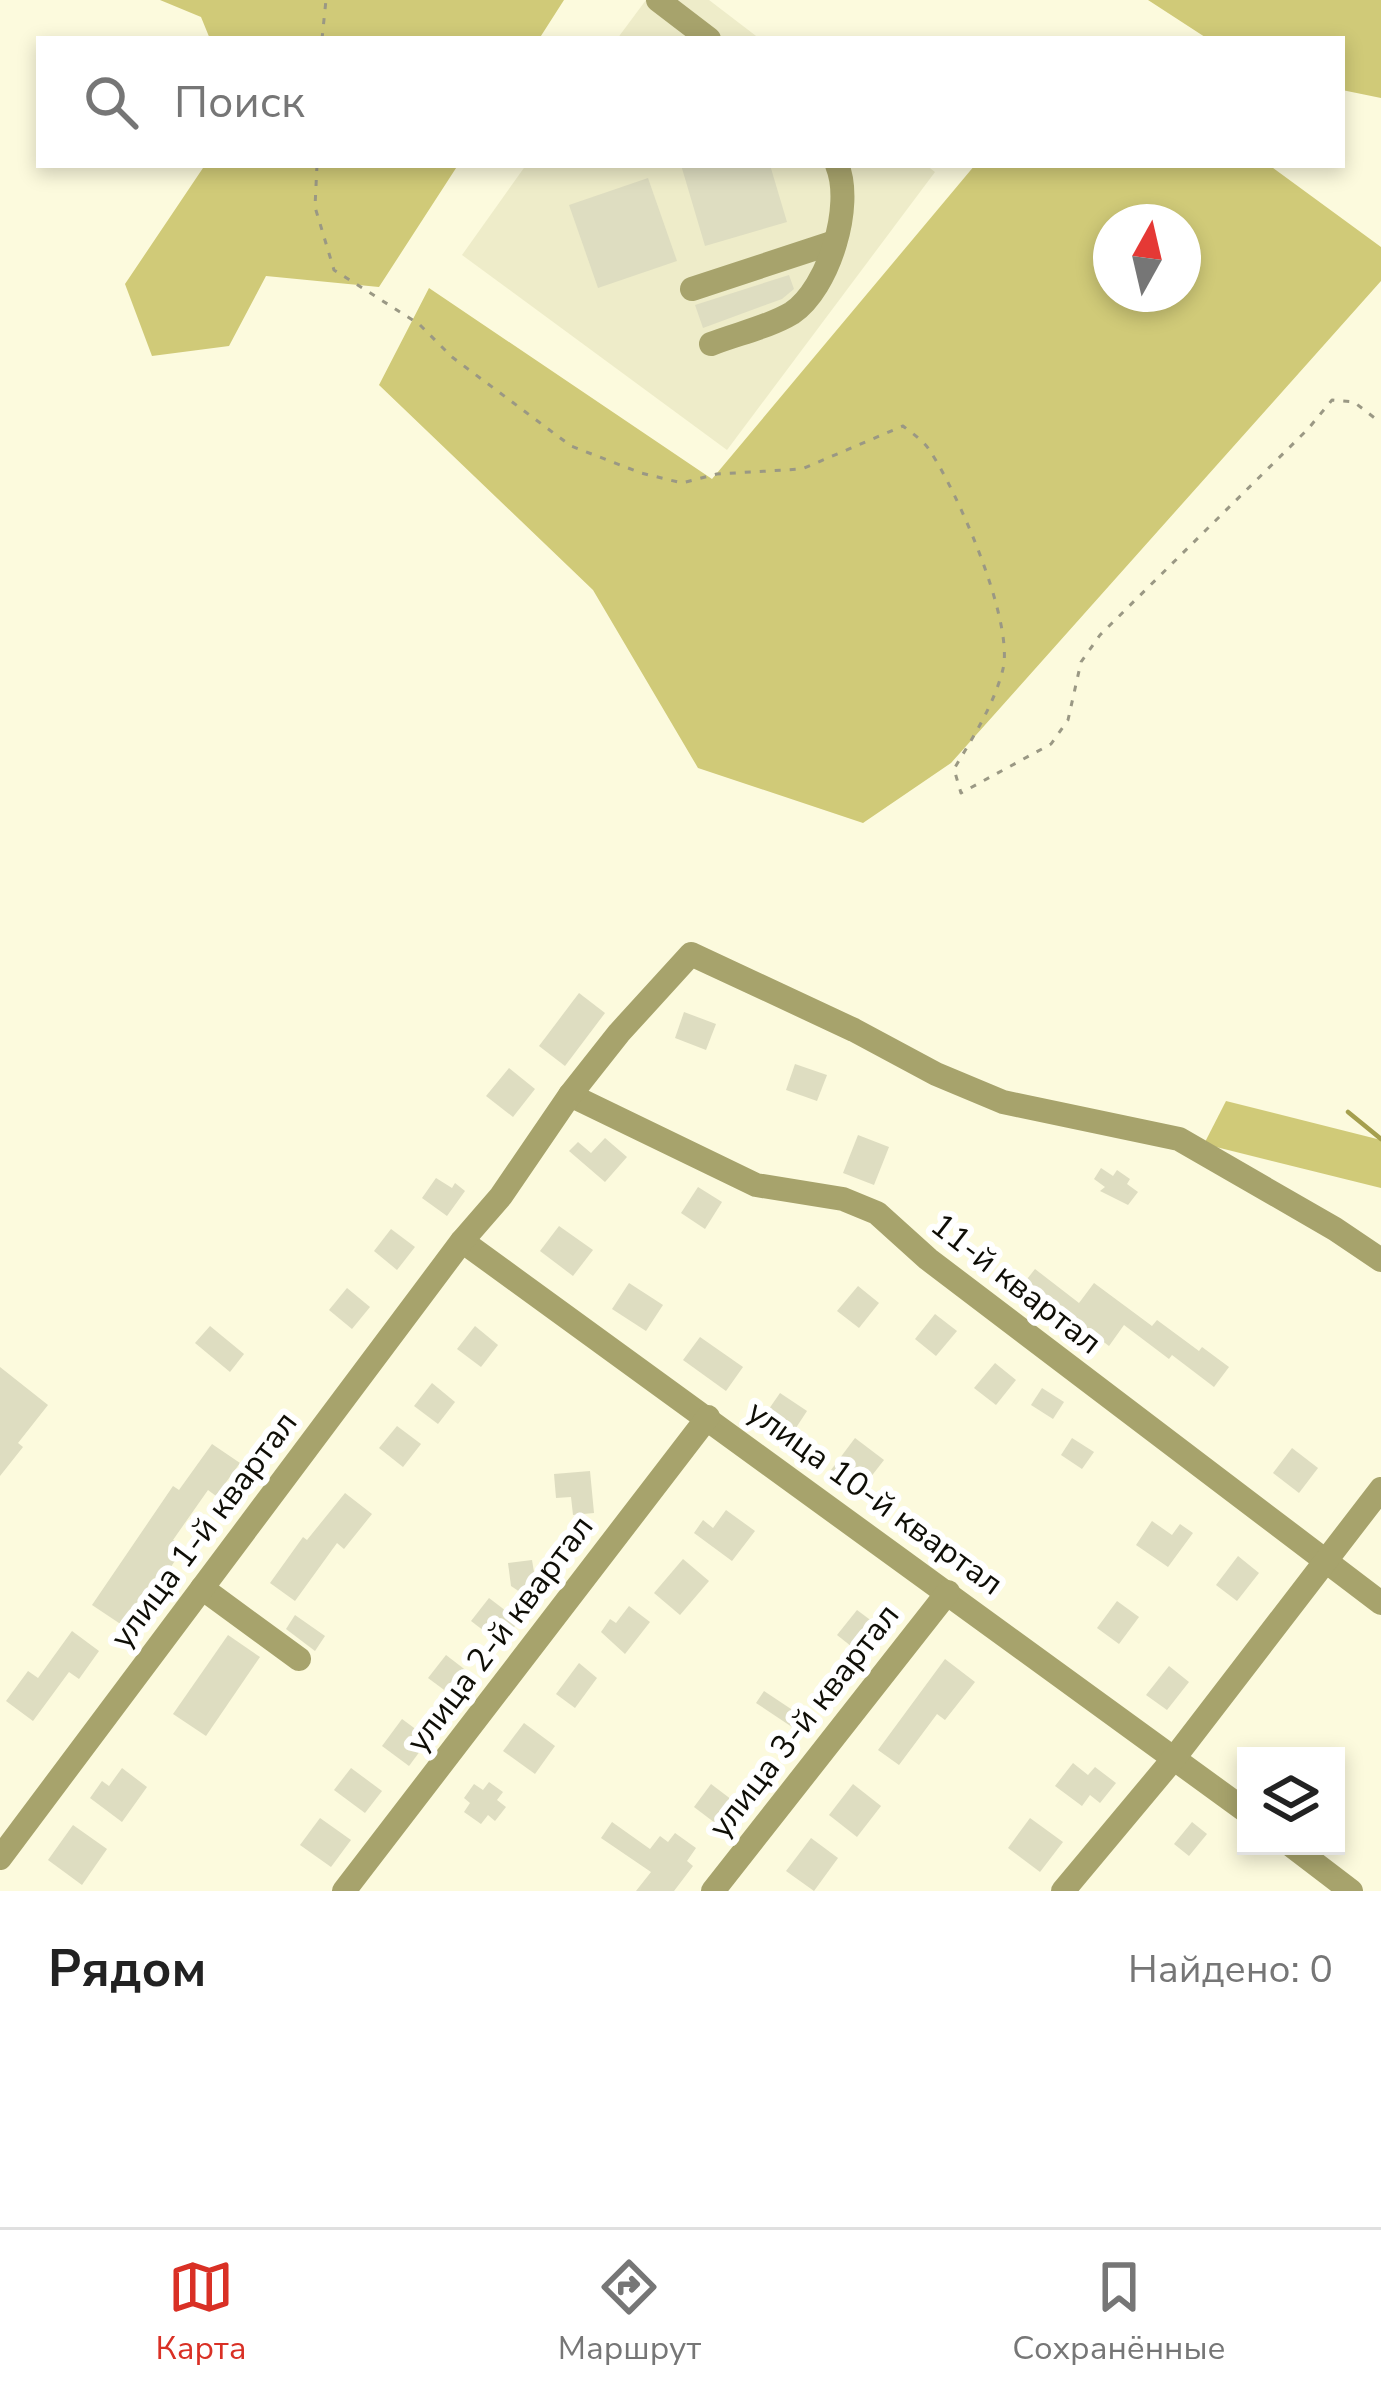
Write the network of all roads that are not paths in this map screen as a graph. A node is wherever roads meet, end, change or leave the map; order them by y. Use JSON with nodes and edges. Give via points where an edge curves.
{"nodes":[{"id":1,"x":658,"y":0,"type":"edge"},
{"id":2,"x":705,"y":36,"type":"edge"},
{"id":3,"x":838,"y":168,"type":"edge"},
{"id":4,"x":836,"y":242,"type":"junction"},
{"id":5,"x":692,"y":289,"type":"dead end"},
{"id":6,"x":711,"y":344,"type":"dead end"},
{"id":7,"x":570,"y":1095,"type":"junction"},
{"id":8,"x":462,"y":1241,"type":"junction"},
{"id":9,"x":1381,"y":1261,"type":"edge"},
{"id":10,"x":708,"y":1417,"type":"junction"},
{"id":11,"x":1381,"y":1489,"type":"edge"},
{"id":12,"x":1325,"y":1564,"type":"junction"},
{"id":13,"x":202,"y":1588,"type":"junction"},
{"id":14,"x":948,"y":1592,"type":"junction"},
{"id":15,"x":1381,"y":1604,"type":"edge"},
{"id":16,"x":299,"y":1659,"type":"dead end"},
{"id":17,"x":1175,"y":1757,"type":"junction"},
{"id":18,"x":1237,"y":1804,"type":"edge"},
{"id":19,"x":1304,"y":1855,"type":"edge"},
{"id":20,"x":0,"y":1858,"type":"edge"},
{"id":21,"x":1070,"y":1888,"type":"edge"},
{"id":22,"x":344,"y":1891,"type":"edge"},
{"id":23,"x":713,"y":1891,"type":"edge"},
{"id":24,"x":1351,"y":1891,"type":"edge"}],
"edges":[{"from":1,"to":2,"type":"street"},
{"from":3,"to":4,"type":"street","via":[[844,206]]},
{"from":4,"to":5,"type":"street"},
{"from":4,"to":6,"type":"street","via":[[793,312]]},
{"from":7,"to":8,"type":"street","name":"улица 1-й квартал"},
{"from":7,"to":9,"type":"street","name":"улица 1-й квартал","via":[[691,954],[1003,1102],[1179,1139]]},
{"from":7,"to":12,"type":"street","name":"11-й квартал","via":[[757,1185],[842,1199],[877,1214]]},
{"from":8,"to":10,"type":"street","name":"улица 10-й квартал"},
{"from":8,"to":13,"type":"street","name":"улица 1-й квартал"},
{"from":10,"to":14,"type":"street","name":"улица 10-й квартал"},
{"from":10,"to":22,"type":"street","name":"улица 2-й квартал"},
{"from":11,"to":12,"type":"street"},
{"from":12,"to":15,"type":"street","name":"11-й квартал"},
{"from":12,"to":17,"type":"street"},
{"from":13,"to":16,"type":"street"},
{"from":13,"to":20,"type":"street","name":"улица 1-й квартал"},
{"from":14,"to":17,"type":"street","name":"улица 10-й квартал"},
{"from":14,"to":23,"type":"street","name":"улица 3-й квартал"},
{"from":17,"to":18,"type":"street","name":"улица 10-й квартал"},
{"from":17,"to":21,"type":"street"},
{"from":19,"to":24,"type":"street"}]}
